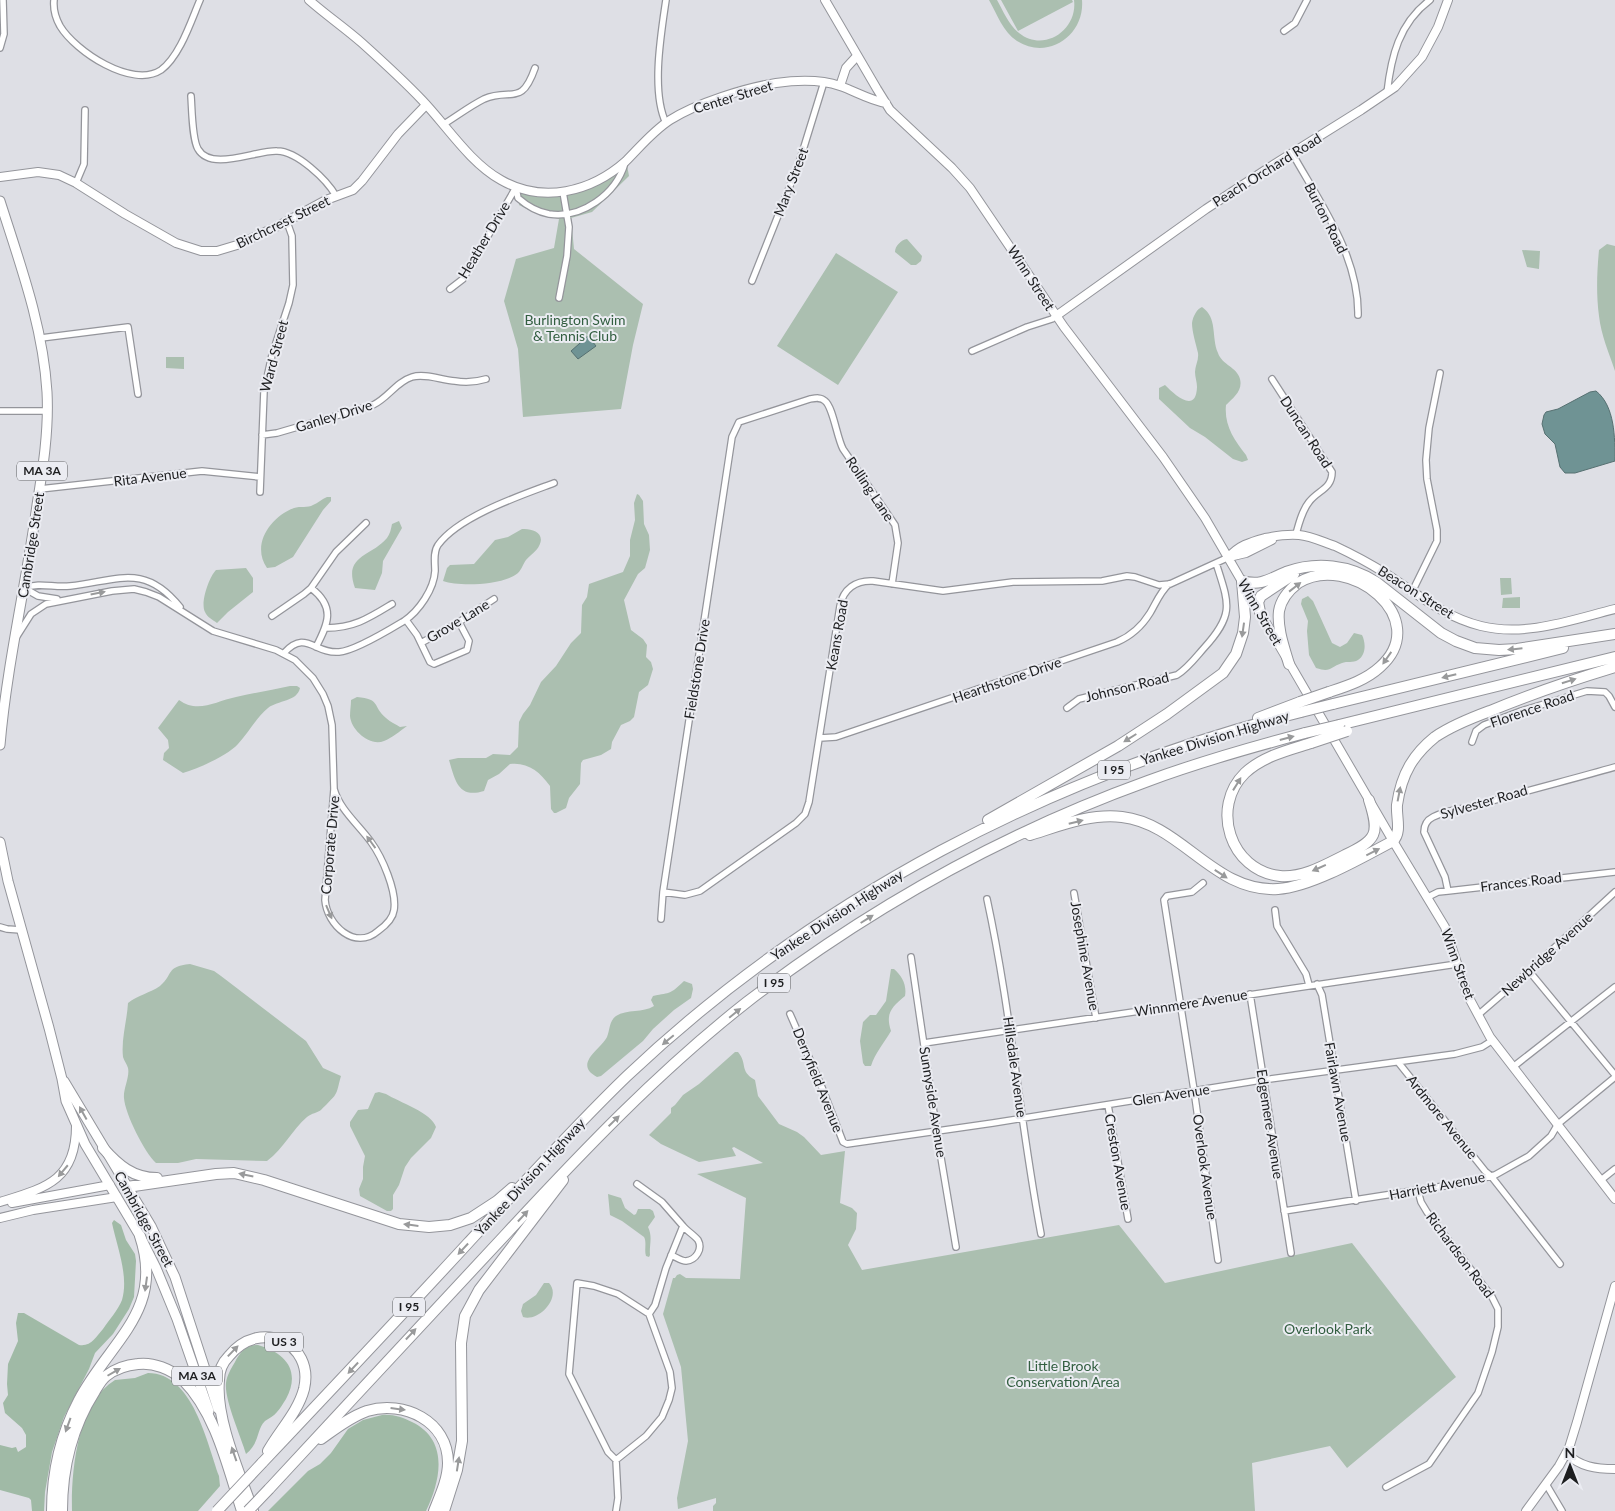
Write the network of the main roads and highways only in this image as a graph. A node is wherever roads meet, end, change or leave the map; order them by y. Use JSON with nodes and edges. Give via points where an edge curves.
{"nodes":[{"id":1,"x":309,"y":0,"type":"edge"},
{"id":2,"x":824,"y":0,"type":"edge"},
{"id":3,"x":1448,"y":0,"type":"edge"},
{"id":4,"x":857,"y":56,"type":"junction"},
{"id":5,"x":840,"y":86,"type":"junction"},
{"id":6,"x":886,"y":103,"type":"junction"},
{"id":7,"x":426,"y":105,"type":"junction"},
{"id":8,"x":0,"y":177,"type":"edge"},
{"id":9,"x":0,"y":201,"type":"edge"},
{"id":10,"x":1056,"y":316,"type":"junction"},
{"id":11,"x":1229,"y":557,"type":"junction"},
{"id":12,"x":1313,"y":566,"type":"junction"},
{"id":13,"x":1242,"y":581,"type":"junction"},
{"id":14,"x":1615,"y":609,"type":"edge"},
{"id":15,"x":1260,"y":612,"type":"junction"},
{"id":16,"x":1615,"y":635,"type":"edge"},
{"id":17,"x":1615,"y":657,"type":"edge"},
{"id":18,"x":1289,"y":664,"type":"junction"},
{"id":19,"x":1615,"y":667,"type":"edge"},
{"id":20,"x":1300,"y":707,"type":"junction"},
{"id":21,"x":1343,"y":728,"type":"junction"},
{"id":22,"x":0,"y":744,"type":"edge"},
{"id":23,"x":1369,"y":800,"type":"junction"},
{"id":24,"x":1393,"y":841,"type":"junction"},
{"id":25,"x":0,"y":842,"type":"edge"},
{"id":26,"x":996,"y":846,"type":"junction"},
{"id":27,"x":937,"y":853,"type":"junction"},
{"id":28,"x":62,"y":1079,"type":"junction"},
{"id":29,"x":76,"y":1126,"type":"junction"},
{"id":30,"x":103,"y":1148,"type":"junction"},
{"id":31,"x":556,"y":1149,"type":"junction"},
{"id":32,"x":580,"y":1156,"type":"junction"},
{"id":33,"x":198,"y":1177,"type":"junction"},
{"id":34,"x":110,"y":1185,"type":"junction"},
{"id":35,"x":127,"y":1186,"type":"junction"},
{"id":36,"x":116,"y":1197,"type":"junction"},
{"id":37,"x":1615,"y":1199,"type":"edge"},
{"id":38,"x":0,"y":1204,"type":"edge"},
{"id":39,"x":0,"y":1218,"type":"edge"},
{"id":40,"x":140,"y":1236,"type":"junction"},
{"id":41,"x":1615,"y":1286,"type":"edge"},
{"id":42,"x":221,"y":1432,"type":"junction"},
{"id":43,"x":308,"y":1448,"type":"junction"},
{"id":44,"x":1566,"y":1453,"type":"junction"},
{"id":45,"x":262,"y":1463,"type":"junction"},
{"id":46,"x":1615,"y":1469,"type":"edge"},
{"id":47,"x":52,"y":1511,"type":"edge"},
{"id":48,"x":62,"y":1511,"type":"edge"},
{"id":49,"x":217,"y":1511,"type":"edge"},
{"id":50,"x":242,"y":1511,"type":"edge"},
{"id":51,"x":248,"y":1511,"type":"edge"},
{"id":52,"x":253,"y":1511,"type":"edge"},
{"id":53,"x":434,"y":1511,"type":"edge"},
{"id":54,"x":444,"y":1511,"type":"edge"},
{"id":55,"x":1526,"y":1511,"type":"edge"}],
"edges":[{"from":1,"to":7,"type":"main road","name":"Center Street","via":[[362,43]]},
{"from":2,"to":4,"type":"main road","name":"Winn Street"},
{"from":3,"to":10,"type":"main road","name":"Peach Orchard Road","via":[[1422,57],[1386,93],[1206,209]]},
{"from":4,"to":5,"type":"main road","via":[[846,68]]},
{"from":4,"to":6,"type":"main road","name":"Winn Street"},
{"from":5,"to":6,"type":"main road","name":"Center Street"},
{"from":5,"to":7,"type":"main road","name":"Center Street","via":[[824,82],[788,82],[755,88],[689,110],[666,123],[599,181],[564,192],[516,188],[498,178],[485,169]]},
{"from":6,"to":10,"type":"main road","name":"Winn Street","via":[[967,184]]},
{"from":7,"to":8,"type":"main road","name":"Birchcrest Street","via":[[356,187],[287,222],[231,247],[213,251],[188,248],[164,236],[59,174],[45,172]]},
{"from":9,"to":22,"type":"main road","name":"Cambridge Street","number":"MA 3A","via":[[40,338],[47,411],[40,489],[6,685]]},
{"from":10,"to":11,"type":"main road","name":"Winn Street","via":[[1163,457]]},
{"from":11,"to":13,"type":"main road","name":"Winn Street"},
{"from":11,"to":14,"type":"main road","name":"Beacon Street","via":[[1248,543],[1296,534],[1325,542],[1357,557],[1455,617],[1502,630],[1544,626]]},
{"from":12,"to":13,"type":"highway","via":[[1288,571],[1262,582]]},
{"from":12,"to":15,"type":"highway","via":[[1262,595],[1258,602]]},
{"from":16,"to":12,"type":"highway","one_way":true,"via":[[1517,649],[1475,648],[1447,637],[1364,574],[1343,568]]},
{"from":13,"to":15,"type":"main road","name":"Winn Street"},
{"from":13,"to":27,"type":"highway","one_way":true,"via":[[1245,616],[1242,638],[1230,665],[1219,677],[1125,742],[1000,812]]},
{"from":15,"to":18,"type":"main road","name":"Winn Street"},
{"from":16,"to":20,"type":"highway","name":"Yankee Division Highway","one_way":true,"bridge":true,"via":[[1333,704]]},
{"from":17,"to":21,"type":"highway","name":"Yankee Division Highway","number":"I 95","via":[[1426,703]]},
{"from":18,"to":20,"type":"highway","one_way":true,"bridge":true,"via":[[1279,613],[1282,602],[1294,587],[1310,578],[1352,579],[1373,589],[1387,603],[1395,621],[1396,637],[1382,666],[1366,677]]},
{"from":18,"to":23,"type":"main road","name":"Winn Street"},
{"from":24,"to":19,"type":"highway","one_way":true,"via":[[1397,836],[1397,806],[1404,778],[1414,758],[1430,741],[1516,700]]},
{"from":20,"to":27,"type":"highway","name":"Yankee Division Highway","number":"I 95","via":[[1090,780],[1025,808]]},
{"from":23,"to":21,"type":"highway","one_way":true,"bridge":true,"via":[[1375,820],[1375,830],[1369,842],[1310,872],[1291,876],[1268,873],[1246,860],[1232,841],[1227,826],[1228,804],[1245,773],[1268,758]]},
{"from":26,"to":21,"type":"highway","name":"Yankee Division Highway","number":"I 95","one_way":true,"bridge":true,"via":[[1068,812],[1213,758],[1305,733]]},
{"from":23,"to":24,"type":"main road","name":"Winn Street"},
{"from":26,"to":24,"type":"highway","one_way":true,"via":[[1078,821],[1125,818],[1157,828],[1233,881],[1273,890],[1305,883]]},
{"from":24,"to":37,"type":"main road","name":"Winn Street","via":[[1445,927],[1468,996],[1493,1040]]},
{"from":25,"to":28,"type":"main road","name":"Cambridge Street","number":"MA 3A"},
{"from":32,"to":26,"type":"highway","name":"Yankee Division Highway","number":"I 95","one_way":true,"via":[[669,1069],[782,976],[879,911]]},
{"from":27,"to":31,"type":"highway","name":"Yankee Division Highway","number":"I 95","one_way":true,"via":[[851,903],[730,989],[627,1076]]},
{"from":28,"to":29,"type":"main road","name":"Cambridge Street","number":"MA 3A"},
{"from":30,"to":28,"type":"main road","name":"Cambridge Street","number":"MA 3A","one_way":true},
{"from":29,"to":34,"type":"main road","name":"Cambridge Street","number":"MA 3A"},
{"from":29,"to":38,"type":"main road","one_way":true,"via":[[76,1143],[67,1168],[38,1189]]},
{"from":30,"to":33,"type":"highway","via":[[117,1163],[142,1177]]},
{"from":30,"to":35,"type":"main road","name":"Cambridge Street","number":"MA 3A"},
{"from":31,"to":33,"type":"highway","one_way":true,"via":[[481,1212],[461,1222],[440,1226],[399,1224],[243,1174]]},
{"from":31,"to":45,"type":"highway","name":"Yankee Division Highway","number":"I 95","one_way":true},
{"from":43,"to":32,"type":"highway","name":"Yankee Division Highway","number":"I 95","one_way":true},
{"from":54,"to":32,"type":"highway","one_way":true,"via":[[457,1470],[462,1440],[461,1336],[466,1311]]},
{"from":33,"to":35,"type":"highway"},
{"from":34,"to":35,"type":"main road"},
{"from":34,"to":36,"type":"main road","name":"Cambridge Street","number":"MA 3A"},
{"from":34,"to":38,"type":"main road"},
{"from":35,"to":36,"type":"main road"},
{"from":35,"to":42,"type":"main road","name":"Cambridge Street","number":"MA 3A","via":[[151,1226],[175,1277]]},
{"from":36,"to":39,"type":"main road"},
{"from":36,"to":40,"type":"main road","name":"Cambridge Street","number":"MA 3A"},
{"from":40,"to":42,"type":"main road","name":"Cambridge Street","number":"MA 3A","via":[[169,1298]]},
{"from":40,"to":47,"type":"highway","one_way":true,"via":[[148,1270],[144,1298],[136,1316],[96,1370],[73,1411],[57,1459]]},
{"from":41,"to":44,"type":"main road"},
{"from":42,"to":45,"type":"highway","number":"US 3","one_way":true,"via":[[218,1387],[226,1359],[237,1346],[254,1338],[272,1337],[290,1345],[302,1363],[304,1386],[297,1405]]},
{"from":48,"to":42,"type":"highway","one_way":true,"via":[[68,1459],[82,1415],[101,1381],[121,1367],[144,1363],[178,1377]]},
{"from":42,"to":50,"type":"highway","name":"Cambridge Street","number":"MA 3A"},
{"from":52,"to":42,"type":"highway","name":"Cambridge Street","number":"US 3","one_way":true},
{"from":43,"to":51,"type":"highway","name":"Yankee Division Highway","number":"I 95","bridge":true},
{"from":43,"to":53,"type":"highway","one_way":true,"via":[[368,1411],[402,1409],[422,1417],[431,1423],[444,1442],[448,1464]]},
{"from":44,"to":46,"type":"main road","via":[[1586,1466]]},
{"from":44,"to":55,"type":"main road"},
{"from":45,"to":49,"type":"highway","name":"Yankee Division Highway","number":"I 95","bridge":true}]}
